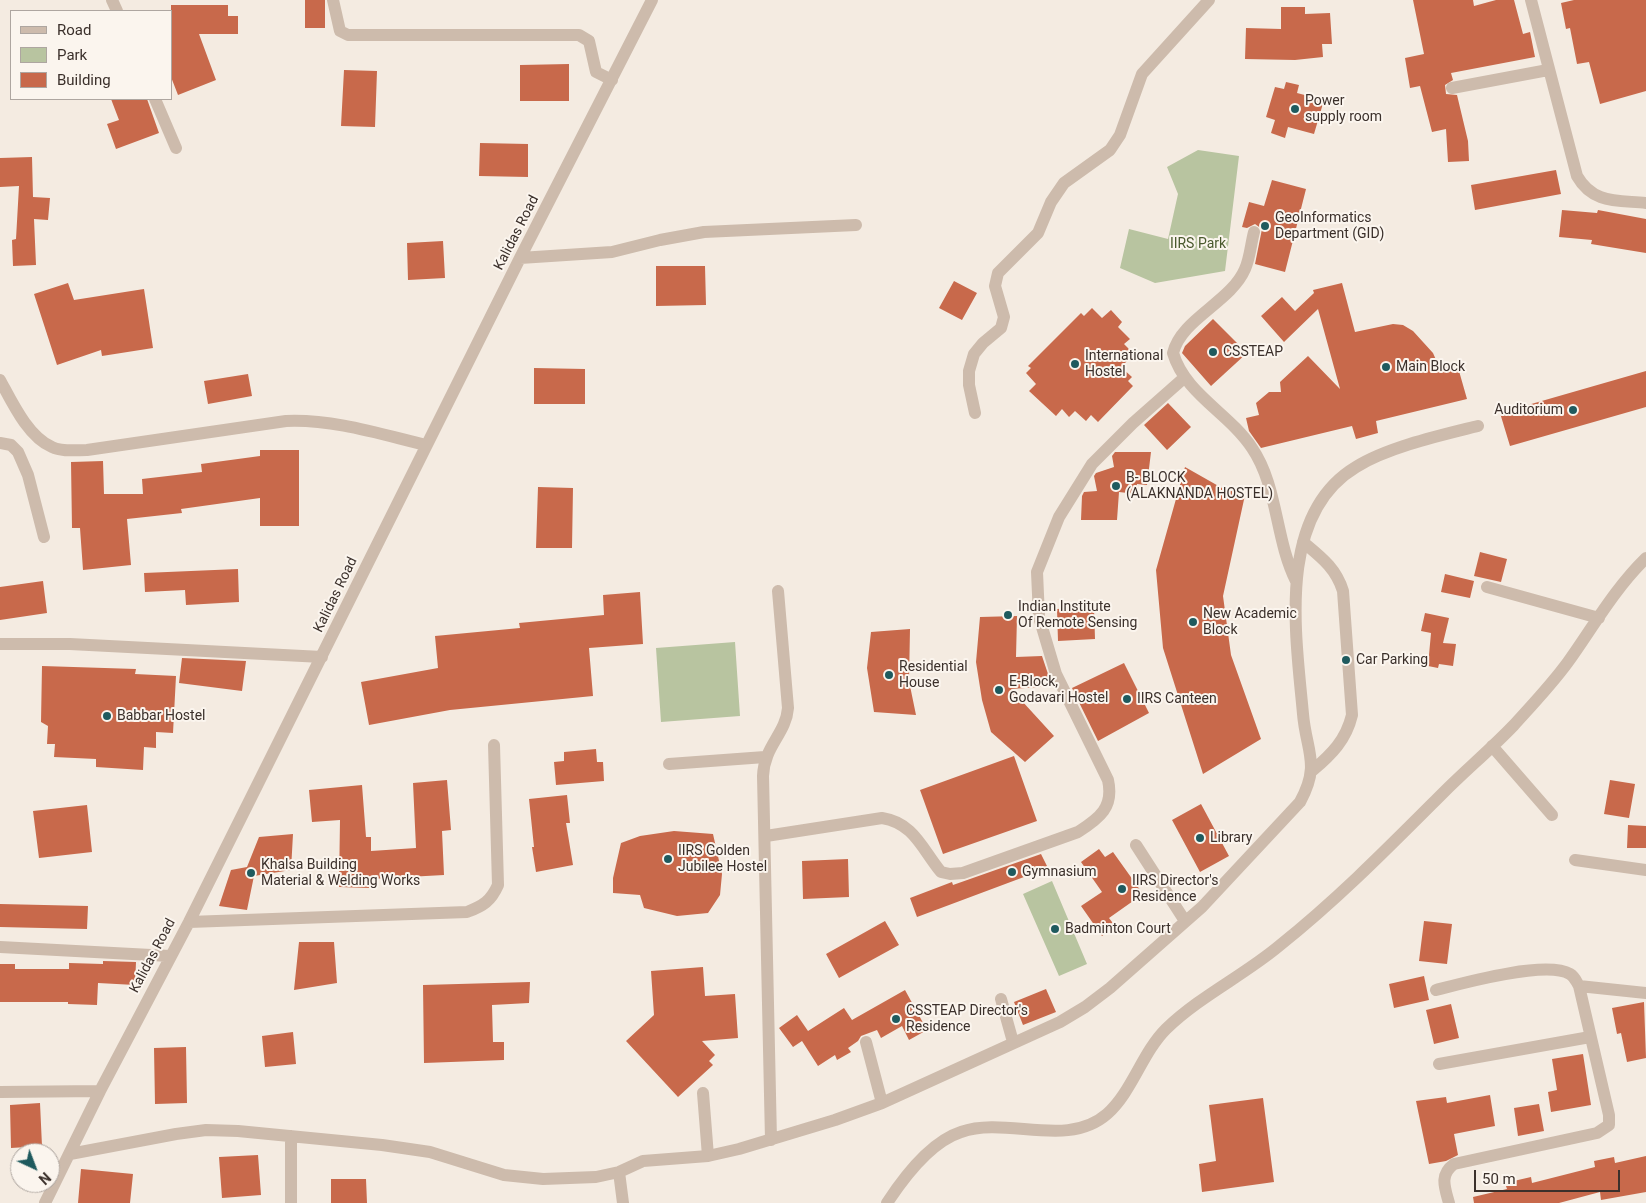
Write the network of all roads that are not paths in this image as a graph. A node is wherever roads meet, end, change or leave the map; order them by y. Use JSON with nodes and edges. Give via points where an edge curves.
{"nodes":[{"id":1,"x":333,"y":0,"type":"edge"},
{"id":2,"x":652,"y":0,"type":"edge"},
{"id":3,"x":1209,"y":0,"type":"edge"},
{"id":4,"x":1531,"y":0,"type":"edge"},
{"id":5,"x":1548,"y":70,"type":"junction"},
{"id":6,"x":612,"y":80,"type":"junction"},
{"id":7,"x":1452,"y":88,"type":"dead end"},
{"id":8,"x":155,"y":100,"type":"edge"},
{"id":9,"x":176,"y":148,"type":"dead end"},
{"id":10,"x":1646,"y":203,"type":"edge"},
{"id":11,"x":856,"y":225,"type":"dead end"},
{"id":12,"x":1254,"y":232,"type":"dead end"},
{"id":13,"x":520,"y":258,"type":"junction"},
{"id":14,"x":1184,"y":378,"type":"junction"},
{"id":15,"x":0,"y":380,"type":"edge"},
{"id":16,"x":975,"y":413,"type":"dead end"},
{"id":17,"x":1478,"y":426,"type":"dead end"},
{"id":18,"x":0,"y":443,"type":"edge"},
{"id":19,"x":426,"y":445,"type":"junction"},
{"id":20,"x":44,"y":537,"type":"dead end"},
{"id":21,"x":1303,"y":542,"type":"junction"},
{"id":22,"x":1646,"y":558,"type":"edge"},
{"id":23,"x":1296,"y":581,"type":"junction"},
{"id":24,"x":1487,"y":587,"type":"dead end"},
{"id":25,"x":778,"y":591,"type":"dead end"},
{"id":26,"x":1599,"y":618,"type":"junction"},
{"id":27,"x":0,"y":644,"type":"edge"},
{"id":28,"x":322,"y":656,"type":"junction"},
{"id":29,"x":494,"y":745,"type":"dead end"},
{"id":30,"x":1492,"y":746,"type":"junction"},
{"id":31,"x":765,"y":757,"type":"junction"},
{"id":32,"x":669,"y":764,"type":"dead end"},
{"id":33,"x":1312,"y":771,"type":"junction"},
{"id":34,"x":1552,"y":815,"type":"dead end"},
{"id":35,"x":766,"y":836,"type":"junction"},
{"id":36,"x":1136,"y":845,"type":"dead end"},
{"id":37,"x":1575,"y":860,"type":"dead end"},
{"id":38,"x":1646,"y":870,"type":"edge"},
{"id":39,"x":1185,"y":921,"type":"junction"},
{"id":40,"x":189,"y":922,"type":"junction"},
{"id":41,"x":0,"y":947,"type":"edge"},
{"id":42,"x":170,"y":956,"type":"junction"},
{"id":43,"x":1579,"y":986,"type":"junction"},
{"id":44,"x":1436,"y":990,"type":"dead end"},
{"id":45,"x":1646,"y":993,"type":"edge"},
{"id":46,"x":1001,"y":999,"type":"dead end"},
{"id":47,"x":1590,"y":1037,"type":"junction"},
{"id":48,"x":866,"y":1042,"type":"dead end"},
{"id":49,"x":1013,"y":1042,"type":"junction"},
{"id":50,"x":1439,"y":1064,"type":"dead end"},
{"id":51,"x":100,"y":1091,"type":"junction"},
{"id":52,"x":0,"y":1092,"type":"edge"},
{"id":53,"x":703,"y":1093,"type":"dead end"},
{"id":54,"x":882,"y":1103,"type":"junction"},
{"id":55,"x":291,"y":1136,"type":"junction"},
{"id":56,"x":771,"y":1140,"type":"junction"},
{"id":57,"x":70,"y":1154,"type":"junction"},
{"id":58,"x":708,"y":1156,"type":"junction"},
{"id":59,"x":618,"y":1172,"type":"junction"},
{"id":60,"x":45,"y":1203,"type":"edge"},
{"id":61,"x":291,"y":1203,"type":"edge"},
{"id":62,"x":623,"y":1203,"type":"edge"},
{"id":63,"x":887,"y":1203,"type":"edge"},
{"id":64,"x":1449,"y":1203,"type":"edge"}],
"edges":[{"from":1,"to":6,"type":"street","via":[[340,31],[348,35],[579,35],[589,40],[596,72]]},
{"from":2,"to":6,"type":"street","name":"Kalidas Road"},
{"from":3,"to":16,"type":"street","via":[[1142,74],[1120,135],[1110,150],[1064,183],[1051,202],[1038,233],[998,273],[995,286],[1004,317],[1001,328],[974,354],[968,371]]},
{"from":4,"to":5,"type":"street"},
{"from":5,"to":7,"type":"street"},
{"from":5,"to":10,"type":"street","via":[[1574,167],[1583,188],[1604,199]]},
{"from":6,"to":13,"type":"street","name":"Kalidas Road"},
{"from":8,"to":9,"type":"street"},
{"from":11,"to":13,"type":"street","via":[[704,232],[612,252]]},
{"from":12,"to":14,"type":"street","via":[[1245,269],[1236,283],[1175,344],[1172,352]]},
{"from":13,"to":19,"type":"street","name":"Kalidas Road"},
{"from":14,"to":23,"type":"street","via":[[1247,441],[1257,456],[1272,499],[1286,560]]},
{"from":14,"to":35,"type":"street","via":[[1092,464],[1059,517],[1037,572],[1039,617],[1056,674],[1108,780],[1111,794],[1095,821],[1078,832],[963,873],[950,874],[941,872],[906,826],[896,820],[882,818]]},
{"from":15,"to":19,"type":"street","via":[[30,428],[53,448],[87,450],[304,420],[351,426]]},
{"from":17,"to":21,"type":"street","via":[[1418,443],[1358,466],[1334,485],[1322,500]]},
{"from":18,"to":20,"type":"street","via":[[11,445],[24,464]]},
{"from":19,"to":28,"type":"street","name":"Kalidas Road"},
{"from":21,"to":23,"type":"street"},
{"from":21,"to":33,"type":"street","via":[[1339,577],[1352,715],[1348,732],[1332,754]]},
{"from":22,"to":26,"type":"street","via":[[1623,582]]},
{"from":23,"to":33,"type":"street","via":[[1300,682]]},
{"from":24,"to":26,"type":"street"},
{"from":25,"to":31,"type":"street","via":[[788,708],[784,724]]},
{"from":26,"to":30,"type":"street","via":[[1551,684]]},
{"from":27,"to":28,"type":"street"},
{"from":28,"to":40,"type":"street","name":"Kalidas Road"},
{"from":29,"to":40,"type":"street","via":[[498,884],[492,898],[481,907],[467,912]]},
{"from":30,"to":34,"type":"street"},
{"from":30,"to":63,"type":"street","via":[[1372,866],[1323,910],[1276,949],[1206,996],[1164,1031],[1115,1104],[1098,1121],[1069,1131],[984,1126],[960,1132],[939,1143],[894,1191]]},
{"from":31,"to":32,"type":"street"},
{"from":31,"to":35,"type":"street"},
{"from":33,"to":39,"type":"street","via":[[1310,785],[1300,802]]},
{"from":35,"to":56,"type":"street"},
{"from":36,"to":39,"type":"street"},
{"from":37,"to":38,"type":"street"},
{"from":39,"to":49,"type":"street","via":[[1085,1007],[1060,1022]]},
{"from":40,"to":42,"type":"street","name":"Kalidas Road"},
{"from":41,"to":42,"type":"street"},
{"from":42,"to":51,"type":"street","name":"Kalidas Road"},
{"from":43,"to":44,"type":"street","via":[[1570,973],[1532,970]]},
{"from":43,"to":45,"type":"street"},
{"from":43,"to":47,"type":"street"},
{"from":46,"to":49,"type":"street"},
{"from":47,"to":50,"type":"street"},
{"from":47,"to":64,"type":"street","via":[[1609,1125],[1605,1130],[1583,1138],[1454,1164],[1448,1168],[1443,1182]]},
{"from":48,"to":54,"type":"street"},
{"from":49,"to":54,"type":"street"},
{"from":51,"to":52,"type":"street"},
{"from":51,"to":57,"type":"street","name":"Kalidas Road"},
{"from":53,"to":58,"type":"street"},
{"from":54,"to":56,"type":"street"},
{"from":55,"to":57,"type":"street","via":[[206,1130]]},
{"from":55,"to":59,"type":"street","via":[[430,1152],[504,1175],[569,1179]]},
{"from":55,"to":61,"type":"street"},
{"from":56,"to":58,"type":"street"},
{"from":57,"to":60,"type":"street","name":"Kalidas Road"},
{"from":58,"to":59,"type":"street","via":[[643,1161]]},
{"from":59,"to":62,"type":"street"}]}
